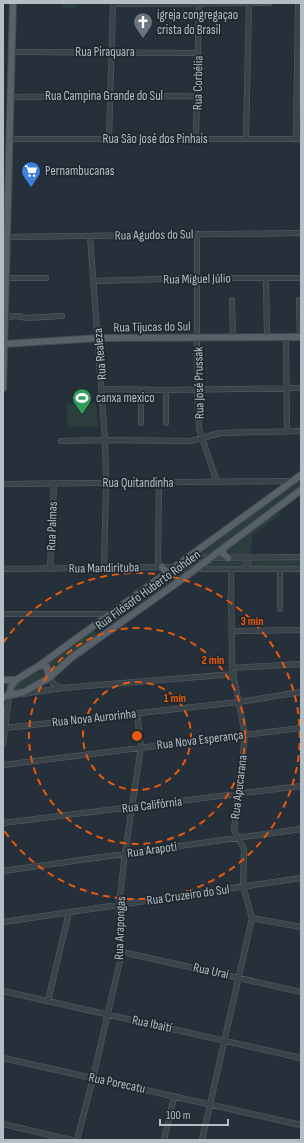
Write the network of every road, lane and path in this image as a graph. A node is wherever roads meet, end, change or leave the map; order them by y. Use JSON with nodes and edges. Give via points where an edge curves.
{"nodes":[{"id":1,"x":13,"y":3,"type":"edge"},
{"id":2,"x":113,"y":3,"type":"edge"},
{"id":3,"x":199,"y":3,"type":"edge"},
{"id":4,"x":249,"y":3,"type":"edge"},
{"id":5,"x":269,"y":3,"type":"edge"},
{"id":6,"x":298,"y":3,"type":"edge"},
{"id":7,"x":11,"y":52,"type":"junction"},
{"id":8,"x":112,"y":52,"type":"junction"},
{"id":9,"x":198,"y":53,"type":"junction"},
{"id":10,"x":3,"y":76,"type":"edge"},
{"id":11,"x":11,"y":76,"type":"junction"},
{"id":12,"x":197,"y":96,"type":"junction"},
{"id":13,"x":10,"y":97,"type":"junction"},
{"id":14,"x":110,"y":97,"type":"junction"},
{"id":15,"x":9,"y":139,"type":"junction"},
{"id":16,"x":109,"y":139,"type":"junction"},
{"id":17,"x":196,"y":139,"type":"junction"},
{"id":18,"x":246,"y":139,"type":"junction"},
{"id":19,"x":299,"y":139,"type":"edge"},
{"id":20,"x":6,"y":161,"type":"edge"},
{"id":21,"x":5,"y":209,"type":"edge"},
{"id":22,"x":301,"y":233,"type":"edge"},
{"id":23,"x":197,"y":234,"type":"junction"},
{"id":24,"x":90,"y":236,"type":"junction"},
{"id":25,"x":7,"y":237,"type":"junction"},
{"id":26,"x":6,"y":278,"type":"junction"},
{"id":27,"x":46,"y":278,"type":"dead end"},
{"id":28,"x":197,"y":278,"type":"junction"},
{"id":29,"x":266,"y":278,"type":"junction"},
{"id":30,"x":301,"y":278,"type":"edge"},
{"id":31,"x":94,"y":282,"type":"junction"},
{"id":32,"x":232,"y":300,"type":"dead end"},
{"id":33,"x":301,"y":300,"type":"edge"},
{"id":34,"x":62,"y":316,"type":"dead end"},
{"id":35,"x":5,"y":317,"type":"junction"},
{"id":36,"x":233,"y":337,"type":"junction"},
{"id":37,"x":267,"y":337,"type":"junction"},
{"id":38,"x":286,"y":337,"type":"junction"},
{"id":39,"x":300,"y":337,"type":"edge"},
{"id":40,"x":99,"y":338,"type":"junction"},
{"id":41,"x":198,"y":338,"type":"junction"},
{"id":42,"x":4,"y":344,"type":"edge"},
{"id":43,"x":3,"y":388,"type":"edge"},
{"id":44,"x":288,"y":388,"type":"junction"},
{"id":45,"x":301,"y":388,"type":"edge"},
{"id":46,"x":102,"y":389,"type":"junction"},
{"id":47,"x":141,"y":390,"type":"junction"},
{"id":48,"x":166,"y":390,"type":"junction"},
{"id":49,"x":197,"y":390,"type":"junction"},
{"id":50,"x":141,"y":423,"type":"dead end"},
{"id":51,"x":166,"y":423,"type":"dead end"},
{"id":52,"x":287,"y":431,"type":"junction"},
{"id":53,"x":301,"y":431,"type":"edge"},
{"id":54,"x":204,"y":438,"type":"junction"},
{"id":55,"x":105,"y":440,"type":"junction"},
{"id":56,"x":61,"y":441,"type":"dead end"},
{"id":57,"x":301,"y":475,"type":"edge"},
{"id":58,"x":292,"y":481,"type":"junction"},
{"id":59,"x":217,"y":482,"type":"junction"},
{"id":60,"x":273,"y":482,"type":"junction"},
{"id":61,"x":106,"y":483,"type":"junction"},
{"id":62,"x":159,"y":483,"type":"junction"},
{"id":63,"x":3,"y":484,"type":"edge"},
{"id":64,"x":54,"y":484,"type":"junction"},
{"id":65,"x":281,"y":490,"type":"junction"},
{"id":66,"x":301,"y":490,"type":"edge"},
{"id":67,"x":224,"y":549,"type":"junction"},
{"id":68,"x":301,"y":557,"type":"edge"},
{"id":69,"x":187,"y":558,"type":"junction"},
{"id":70,"x":211,"y":558,"type":"junction"},
{"id":71,"x":228,"y":558,"type":"junction"},
{"id":72,"x":244,"y":558,"type":"junction"},
{"id":73,"x":160,"y":567,"type":"junction"},
{"id":74,"x":176,"y":567,"type":"junction"},
{"id":75,"x":104,"y":568,"type":"junction"},
{"id":76,"x":3,"y":569,"type":"edge"},
{"id":77,"x":50,"y":569,"type":"junction"},
{"id":78,"x":196,"y":569,"type":"junction"},
{"id":79,"x":232,"y":569,"type":"junction"},
{"id":80,"x":244,"y":569,"type":"junction"},
{"id":81,"x":280,"y":569,"type":"junction"},
{"id":82,"x":301,"y":569,"type":"edge"},
{"id":83,"x":165,"y":575,"type":"junction"},
{"id":84,"x":280,"y":609,"type":"dead end"},
{"id":85,"x":3,"y":614,"type":"edge"},
{"id":86,"x":96,"y":614,"type":"junction"},
{"id":87,"x":110,"y":614,"type":"junction"},
{"id":88,"x":98,"y":624,"type":"junction"},
{"id":89,"x":232,"y":630,"type":"junction"},
{"id":90,"x":301,"y":630,"type":"edge"},
{"id":91,"x":104,"y":635,"type":"junction"},
{"id":92,"x":301,"y":664,"type":"edge"},
{"id":93,"x":40,"y":665,"type":"junction"},
{"id":94,"x":232,"y":668,"type":"junction"},
{"id":95,"x":234,"y":674,"type":"junction"},
{"id":96,"x":49,"y":678,"type":"junction"},
{"id":97,"x":3,"y":680,"type":"edge"},
{"id":98,"x":16,"y":680,"type":"junction"},
{"id":99,"x":62,"y":688,"type":"junction"},
{"id":100,"x":301,"y":692,"type":"edge"},
{"id":101,"x":9,"y":696,"type":"edge"},
{"id":102,"x":239,"y":702,"type":"junction"},
{"id":103,"x":137,"y":713,"type":"junction"},
{"id":104,"x":5,"y":728,"type":"junction"},
{"id":105,"x":301,"y":728,"type":"edge"},
{"id":106,"x":245,"y":734,"type":"junction"},
{"id":107,"x":3,"y":744,"type":"edge"},
{"id":108,"x":141,"y":747,"type":"junction"},
{"id":109,"x":3,"y":765,"type":"edge"},
{"id":110,"x":301,"y":786,"type":"edge"},
{"id":111,"x":239,"y":795,"type":"junction"},
{"id":112,"x":132,"y":807,"type":"junction"},
{"id":113,"x":3,"y":823,"type":"edge"},
{"id":114,"x":301,"y":829,"type":"edge"},
{"id":115,"x":238,"y":838,"type":"junction"},
{"id":116,"x":125,"y":853,"type":"junction"},
{"id":117,"x":3,"y":871,"type":"edge"},
{"id":118,"x":301,"y":878,"type":"edge"},
{"id":119,"x":243,"y":886,"type":"junction"},
{"id":120,"x":120,"y":905,"type":"junction"},
{"id":121,"x":69,"y":912,"type":"junction"},
{"id":122,"x":252,"y":918,"type":"junction"},
{"id":123,"x":3,"y":922,"type":"edge"},
{"id":124,"x":301,"y":927,"type":"edge"},
{"id":125,"x":122,"y":952,"type":"junction"},
{"id":126,"x":239,"y":977,"type":"junction"},
{"id":127,"x":3,"y":991,"type":"edge"},
{"id":128,"x":301,"y":992,"type":"edge"},
{"id":129,"x":48,"y":1001,"type":"junction"},
{"id":130,"x":108,"y":1014,"type":"junction"},
{"id":131,"x":225,"y":1040,"type":"junction"},
{"id":132,"x":3,"y":1058,"type":"edge"},
{"id":133,"x":301,"y":1058,"type":"edge"},
{"id":134,"x":93,"y":1078,"type":"junction"},
{"id":135,"x":174,"y":1096,"type":"junction"},
{"id":136,"x":210,"y":1104,"type":"junction"},
{"id":137,"x":3,"y":1124,"type":"edge"},
{"id":138,"x":301,"y":1125,"type":"edge"},
{"id":139,"x":71,"y":1140,"type":"edge"},
{"id":140,"x":77,"y":1140,"type":"edge"},
{"id":141,"x":164,"y":1140,"type":"edge"},
{"id":142,"x":202,"y":1140,"type":"edge"}],
"edges":[{"from":1,"to":7,"type":"main road"},
{"from":2,"to":3,"type":"street"},
{"from":2,"to":8,"type":"street"},
{"from":3,"to":4,"type":"street"},
{"from":3,"to":9,"type":"street","name":"Rua Corbélia"},
{"from":4,"to":5,"type":"street"},
{"from":4,"to":18,"type":"street"},
{"from":6,"to":19,"type":"street"},
{"from":7,"to":8,"type":"street","name":"Rua Piraquara"},
{"from":7,"to":11,"type":"main road"},
{"from":8,"to":9,"type":"street","name":"Rua Piraquara"},
{"from":8,"to":14,"type":"street"},
{"from":9,"to":12,"type":"street","name":"Rua Corbélia"},
{"from":10,"to":11,"type":"main road"},
{"from":11,"to":13,"type":"main road"},
{"from":12,"to":14,"type":"street","name":"Rua Campina Grande do Sul"},
{"from":12,"to":17,"type":"street","name":"Rua Corbélia"},
{"from":13,"to":14,"type":"street","name":"Rua Campina Grande do Sul"},
{"from":13,"to":15,"type":"main road"},
{"from":14,"to":16,"type":"street"},
{"from":15,"to":16,"type":"street","name":"Rua São José dos Pinhais"},
{"from":15,"to":20,"type":"main road"},
{"from":16,"to":17,"type":"street","name":"Rua São José dos Pinhais"},
{"from":17,"to":18,"type":"street","name":"Rua São José dos Pinhais"},
{"from":18,"to":19,"type":"street","name":"Rua São José dos Pinhais"},
{"from":20,"to":21,"type":"main road"},
{"from":21,"to":25,"type":"main road"},
{"from":22,"to":23,"type":"street","name":"Rua Agudos do Sul"},
{"from":23,"to":24,"type":"street","name":"Rua Agudos do Sul"},
{"from":23,"to":28,"type":"street","name":"Rua José Prussak"},
{"from":24,"to":25,"type":"street","name":"Rua Agudos do Sul"},
{"from":24,"to":31,"type":"street","name":"Rua Realeza"},
{"from":25,"to":26,"type":"main road"},
{"from":26,"to":27,"type":"street"},
{"from":26,"to":35,"type":"main road"},
{"from":28,"to":29,"type":"street","name":"Rua Miguel Júlio"},
{"from":28,"to":31,"type":"street","name":"Rua Miguel Júlio"},
{"from":28,"to":41,"type":"street","name":"Rua José Prussak"},
{"from":29,"to":30,"type":"street","name":"Rua Miguel Júlio"},
{"from":29,"to":37,"type":"street"},
{"from":31,"to":40,"type":"street","name":"Rua Realeza"},
{"from":32,"to":36,"type":"street"},
{"from":33,"to":39,"type":"street"},
{"from":34,"to":35,"type":"street"},
{"from":35,"to":42,"type":"main road"},
{"from":36,"to":37,"type":"main road","name":"Rua Tijucas do Sul"},
{"from":36,"to":41,"type":"main road","name":"Rua Tijucas do Sul"},
{"from":37,"to":38,"type":"main road","name":"Rua Tijucas do Sul"},
{"from":38,"to":39,"type":"main road","name":"Rua Tijucas do Sul"},
{"from":38,"to":44,"type":"street"},
{"from":40,"to":41,"type":"main road","name":"Rua Tijucas do Sul"},
{"from":40,"to":42,"type":"main road","name":"Rua Tijucas do Sul"},
{"from":40,"to":46,"type":"street","name":"Rua Realeza"},
{"from":41,"to":49,"type":"street","name":"Rua José Prussak"},
{"from":42,"to":43,"type":"main road"},
{"from":44,"to":45,"type":"street"},
{"from":44,"to":49,"type":"street"},
{"from":44,"to":52,"type":"street"},
{"from":46,"to":47,"type":"street"},
{"from":46,"to":55,"type":"street","name":"Rua Realeza"},
{"from":47,"to":48,"type":"street"},
{"from":47,"to":50,"type":"street"},
{"from":48,"to":49,"type":"street"},
{"from":48,"to":51,"type":"street"},
{"from":49,"to":54,"type":"street","name":"Rua José Prussak","via":[[199,429]]},
{"from":52,"to":53,"type":"street"},
{"from":52,"to":54,"type":"street","via":[[220,433]]},
{"from":54,"to":55,"type":"street","via":[[191,441]]},
{"from":54,"to":59,"type":"street","name":"Rua José Prussak"},
{"from":55,"to":56,"type":"street"},
{"from":55,"to":61,"type":"street","name":"Rua Realeza"},
{"from":57,"to":58,"type":"main road","name":"Rua Filósofo Huberto Rohden"},
{"from":58,"to":60,"type":"street","name":"Rua Quitandinha"},
{"from":58,"to":65,"type":"main road","name":"Rua Filósofo Huberto Rohden"},
{"from":59,"to":60,"type":"street","name":"Rua Quitandinha"},
{"from":59,"to":62,"type":"street","name":"Rua Quitandinha"},
{"from":60,"to":65,"type":"street","via":[[280,484]]},
{"from":61,"to":62,"type":"street","name":"Rua Quitandinha"},
{"from":61,"to":64,"type":"street","name":"Rua Quitandinha"},
{"from":61,"to":75,"type":"street","name":"Rua Realeza"},
{"from":62,"to":73,"type":"street"},
{"from":63,"to":64,"type":"street","name":"Rua Quitandinha"},
{"from":64,"to":77,"type":"street","name":"Rua Palmas"},
{"from":65,"to":69,"type":"main road","name":"Rua Filósofo Huberto Rohden"},
{"from":66,"to":67,"type":"main road","name":"Rua Filósofo Huberto Rohden"},
{"from":67,"to":70,"type":"main road","name":"Rua Filósofo Huberto Rohden"},
{"from":67,"to":71,"type":"main road","via":[[223,554]]},
{"from":68,"to":72,"type":"street"},
{"from":69,"to":70,"type":"street"},
{"from":69,"to":74,"type":"main road","name":"Rua Filósofo Huberto Rohden"},
{"from":70,"to":71,"type":"street"},
{"from":70,"to":78,"type":"main road","name":"Rua Filósofo Huberto Rohden"},
{"from":71,"to":72,"type":"street"},
{"from":72,"to":80,"type":"street","via":[[249,560],[249,563]]},
{"from":73,"to":74,"type":"street","name":"Rua Mandirituba"},
{"from":73,"to":75,"type":"street","name":"Rua Mandirituba"},
{"from":73,"to":83,"type":"main road","via":[[165,570]]},
{"from":74,"to":78,"type":"street","name":"Rua Mandirituba"},
{"from":74,"to":83,"type":"main road","name":"Rua Filósofo Huberto Rohden"},
{"from":75,"to":77,"type":"street","name":"Rua Mandirituba"},
{"from":76,"to":77,"type":"street","name":"Rua Mandirituba"},
{"from":78,"to":79,"type":"street","name":"Rua Mandirituba"},
{"from":78,"to":91,"type":"main road","name":"Rua Filósofo Huberto Rohden"},
{"from":79,"to":80,"type":"street","name":"Rua Mandirituba"},
{"from":79,"to":89,"type":"street","name":"Rua Apucarana"},
{"from":80,"to":81,"type":"street","name":"Rua Mandirituba"},
{"from":81,"to":82,"type":"street","name":"Rua Mandirituba"},
{"from":81,"to":84,"type":"street"},
{"from":83,"to":87,"type":"main road","name":"Rua Filósofo Huberto Rohden"},
{"from":85,"to":86,"type":"street"},
{"from":86,"to":87,"type":"street"},
{"from":86,"to":88,"type":"street"},
{"from":87,"to":88,"type":"main road","name":"Rua Filósofo Huberto Rohden"},
{"from":88,"to":91,"type":"main road","via":[[97,632]]},
{"from":88,"to":93,"type":"main road","name":"Rua Filósofo Huberto Rohden"},
{"from":89,"to":90,"type":"street"},
{"from":89,"to":94,"type":"street","name":"Rua Apucarana"},
{"from":91,"to":96,"type":"main road","name":"Rua Filósofo Huberto Rohden","via":[[71,658]]},
{"from":92,"to":94,"type":"street"},
{"from":93,"to":96,"type":"main road","via":[[47,667]]},
{"from":93,"to":98,"type":"main road","name":"Rua Filósofo Huberto Rohden"},
{"from":94,"to":95,"type":"street","name":"Rua Apucarana"},
{"from":95,"to":99,"type":"street"},
{"from":95,"to":102,"type":"street","name":"Rua Apucarana"},
{"from":96,"to":99,"type":"street"},
{"from":96,"to":101,"type":"main road","name":"Rua Filósofo Huberto Rohden","via":[[34,687]]},
{"from":97,"to":98,"type":"main road"},
{"from":98,"to":101,"type":"main road"},
{"from":99,"to":101,"type":"street"},
{"from":100,"to":102,"type":"street","name":"Rua Nova Aurorinha"},
{"from":101,"to":104,"type":"street"},
{"from":102,"to":103,"type":"street","name":"Rua Nova Aurorinha"},
{"from":102,"to":106,"type":"street","name":"Rua Apucarana"},
{"from":103,"to":104,"type":"street","name":"Rua Nova Aurorinha"},
{"from":103,"to":108,"type":"street","name":"Rua Arapongas"},
{"from":104,"to":107,"type":"street"},
{"from":105,"to":106,"type":"street","name":"Rua Nova Esperança"},
{"from":106,"to":108,"type":"street","name":"Rua Nova Esperança"},
{"from":106,"to":111,"type":"street","name":"Rua Apucarana"},
{"from":108,"to":109,"type":"street","name":"Rua Nova Esperança"},
{"from":108,"to":112,"type":"street","name":"Rua Arapongas"},
{"from":110,"to":111,"type":"street","name":"Rua Califórnia"},
{"from":111,"to":112,"type":"street","name":"Rua Califórnia"},
{"from":111,"to":115,"type":"street","name":"Rua Apucarana","via":[[234,825]]},
{"from":112,"to":113,"type":"street","name":"Rua Califórnia"},
{"from":112,"to":116,"type":"street","name":"Rua Arapongas"},
{"from":114,"to":115,"type":"street","name":"Rua Arapoti"},
{"from":115,"to":116,"type":"street","name":"Rua Arapoti"},
{"from":115,"to":119,"type":"street","name":"Rua Apucarana","via":[[244,849]]},
{"from":116,"to":117,"type":"street","name":"Rua Arapoti"},
{"from":116,"to":120,"type":"street","name":"Rua Arapongas"},
{"from":118,"to":119,"type":"street","name":"Rua Cruzeiro do Sul"},
{"from":119,"to":120,"type":"street","name":"Rua Cruzeiro do Sul"},
{"from":119,"to":122,"type":"street","name":"Rua Apucarana"},
{"from":120,"to":121,"type":"street","name":"Rua Cruzeiro do Sul"},
{"from":120,"to":125,"type":"street","name":"Rua Arapongas"},
{"from":121,"to":123,"type":"street","name":"Rua Cruzeiro do Sul"},
{"from":121,"to":129,"type":"street"},
{"from":122,"to":124,"type":"street"},
{"from":122,"to":126,"type":"street","name":"Rua Apucarana"},
{"from":125,"to":126,"type":"street","name":"Rua Uraí"},
{"from":125,"to":130,"type":"street","name":"Rua Arapongas"},
{"from":126,"to":128,"type":"street","name":"Rua Uraí"},
{"from":126,"to":131,"type":"street","name":"Rua Apucarana"},
{"from":127,"to":129,"type":"street","name":"Rua Ibaití"},
{"from":129,"to":130,"type":"street","name":"Rua Ibaití"},
{"from":130,"to":131,"type":"street","name":"Rua Ibaití"},
{"from":130,"to":134,"type":"street","name":"Rua Arapongas"},
{"from":131,"to":133,"type":"street","name":"Rua Ibaití"},
{"from":131,"to":136,"type":"street","name":"Rua Apucarana"},
{"from":132,"to":134,"type":"street","name":"Rua Porecatu"},
{"from":134,"to":135,"type":"street","name":"Rua Porecatu"},
{"from":134,"to":140,"type":"street","name":"Rua Arapongas"},
{"from":135,"to":136,"type":"street","name":"Rua Porecatu"},
{"from":135,"to":141,"type":"street"},
{"from":136,"to":138,"type":"street","name":"Rua Porecatu"},
{"from":136,"to":142,"type":"street","name":"Rua Apucarana"},
{"from":137,"to":139,"type":"street"}]}
